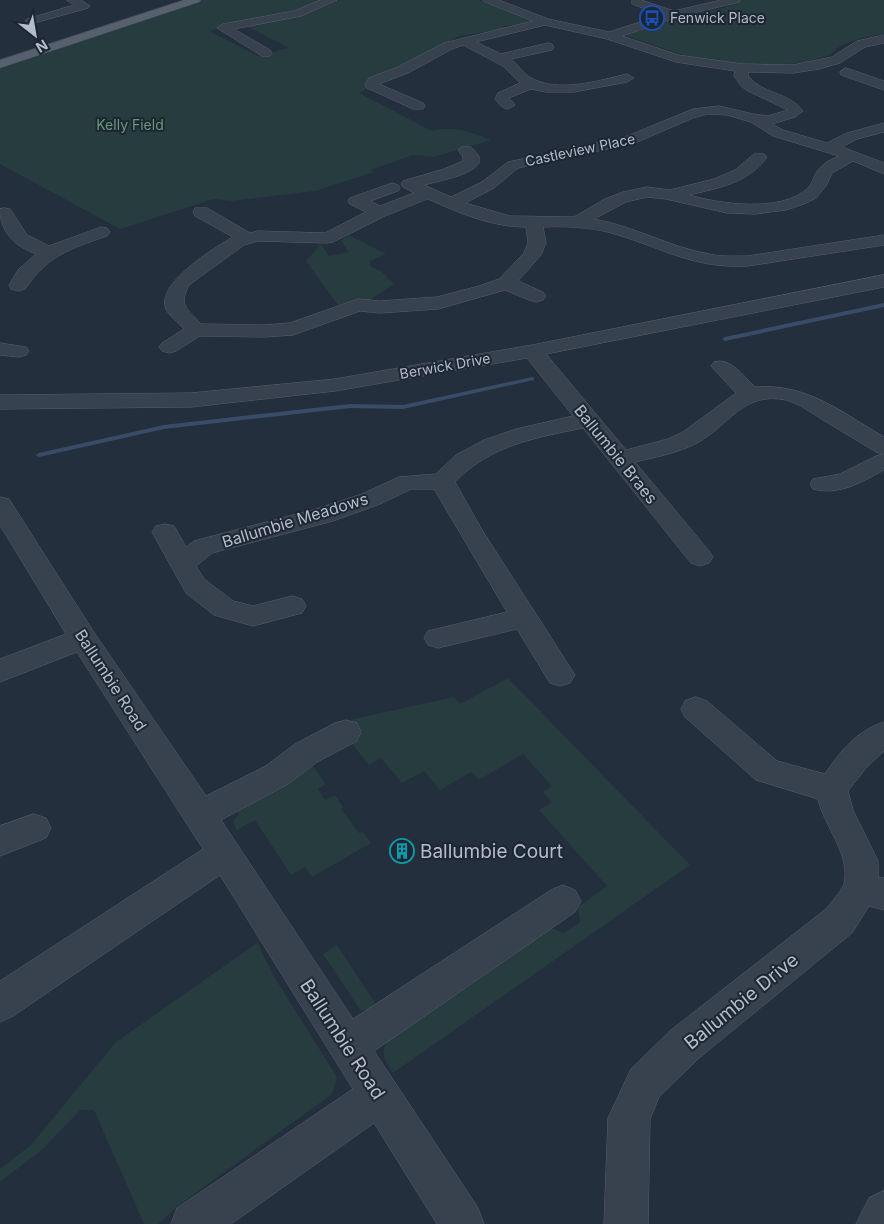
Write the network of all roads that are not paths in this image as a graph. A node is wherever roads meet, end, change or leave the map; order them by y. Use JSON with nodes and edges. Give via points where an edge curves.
{"nodes":[{"id":1,"x":73,"y":0,"type":"edge"},
{"id":2,"x":195,"y":0,"type":"edge"},
{"id":3,"x":331,"y":0,"type":"edge"},
{"id":4,"x":488,"y":0,"type":"edge"},
{"id":5,"x":735,"y":0,"type":"edge"},
{"id":6,"x":635,"y":1,"type":"edge"},
{"id":7,"x":673,"y":15,"type":"junction"},
{"id":8,"x":31,"y":21,"type":"dead end"},
{"id":9,"x":545,"y":22,"type":"junction"},
{"id":10,"x":610,"y":36,"type":"junction"},
{"id":11,"x":884,"y":39,"type":"edge"},
{"id":12,"x":463,"y":41,"type":"junction"},
{"id":13,"x":548,"y":47,"type":"dead end"},
{"id":14,"x":266,"y":53,"type":"dead end"},
{"id":15,"x":499,"y":58,"type":"junction"},
{"id":16,"x":0,"y":64,"type":"edge"},
{"id":17,"x":742,"y":68,"type":"junction"},
{"id":18,"x":846,"y":72,"type":"dead end"},
{"id":19,"x":532,"y":83,"type":"junction"},
{"id":20,"x":640,"y":84,"type":"dead end"},
{"id":21,"x":884,"y":86,"type":"edge"},
{"id":22,"x":399,"y":98,"type":"junction"},
{"id":23,"x":381,"y":103,"type":"dead end"},
{"id":24,"x":508,"y":105,"type":"dead end"},
{"id":25,"x":418,"y":106,"type":"dead end"},
{"id":26,"x":751,"y":119,"type":"junction"},
{"id":27,"x":884,"y":127,"type":"edge"},
{"id":28,"x":829,"y":148,"type":"junction"},
{"id":29,"x":466,"y":150,"type":"dead end"},
{"id":30,"x":854,"y":156,"type":"junction"},
{"id":31,"x":759,"y":157,"type":"dead end"},
{"id":32,"x":884,"y":169,"type":"edge"},
{"id":33,"x":392,"y":188,"type":"dead end"},
{"id":34,"x":428,"y":193,"type":"junction"},
{"id":35,"x":671,"y":195,"type":"junction"},
{"id":36,"x":452,"y":203,"type":"junction"},
{"id":37,"x":201,"y":212,"type":"dead end"},
{"id":38,"x":379,"y":212,"type":"junction"},
{"id":39,"x":4,"y":213,"type":"dead end"},
{"id":40,"x":534,"y":221,"type":"junction"},
{"id":41,"x":578,"y":222,"type":"junction"},
{"id":42,"x":101,"y":232,"type":"dead end"},
{"id":43,"x":7,"y":233,"type":"edge"},
{"id":44,"x":247,"y":238,"type":"junction"},
{"id":45,"x":884,"y":240,"type":"edge"},
{"id":46,"x":49,"y":252,"type":"junction"},
{"id":47,"x":813,"y":252,"type":"junction"},
{"id":48,"x":848,"y":276,"type":"junction"},
{"id":49,"x":884,"y":281,"type":"edge"},
{"id":50,"x":506,"y":283,"type":"junction"},
{"id":51,"x":18,"y":285,"type":"dead end"},
{"id":52,"x":536,"y":296,"type":"dead end"},
{"id":53,"x":196,"y":330,"type":"junction"},
{"id":54,"x":169,"y":347,"type":"dead end"},
{"id":55,"x":532,"y":351,"type":"junction"},
{"id":56,"x":721,"y":366,"type":"dead end"},
{"id":57,"x":750,"y":394,"type":"junction"},
{"id":58,"x":0,"y":402,"type":"edge"},
{"id":59,"x":588,"y":420,"type":"junction"},
{"id":60,"x":884,"y":447,"type":"edge"},
{"id":61,"x":620,"y":459,"type":"junction"},
{"id":62,"x":884,"y":461,"type":"edge"},
{"id":63,"x":442,"y":481,"type":"junction"},
{"id":64,"x":822,"y":484,"type":"dead end"},
{"id":65,"x":0,"y":505,"type":"edge"},
{"id":66,"x":166,"y":532,"type":"dead end"},
{"id":67,"x":700,"y":557,"type":"dead end"},
{"id":68,"x":182,"y":564,"type":"junction"},
{"id":69,"x":292,"y":606,"type":"dead end"},
{"id":70,"x":523,"y":618,"type":"junction"},
{"id":71,"x":83,"y":638,"type":"junction"},
{"id":72,"x":438,"y":638,"type":"dead end"},
{"id":73,"x":0,"y":671,"type":"edge"},
{"id":74,"x":560,"y":675,"type":"dead end"},
{"id":75,"x":696,"y":709,"type":"dead end"},
{"id":76,"x":346,"y":732,"type":"dead end"},
{"id":77,"x":884,"y":734,"type":"edge"},
{"id":78,"x":832,"y":790,"type":"junction"},
{"id":79,"x":200,"y":815,"type":"junction"},
{"id":80,"x":34,"y":828,"type":"dead end"},
{"id":81,"x":0,"y":841,"type":"edge"},
{"id":82,"x":225,"y":853,"type":"junction"},
{"id":83,"x":873,"y":891,"type":"edge"},
{"id":84,"x":563,"y":901,"type":"dead end"},
{"id":85,"x":0,"y":1003,"type":"edge"},
{"id":86,"x":347,"y":1046,"type":"junction"},
{"id":87,"x":380,"y":1094,"type":"junction"},
{"id":88,"x":884,"y":1213,"type":"edge"},
{"id":89,"x":193,"y":1224,"type":"edge"},
{"id":90,"x":462,"y":1224,"type":"edge"},
{"id":91,"x":626,"y":1224,"type":"edge"},
{"id":92,"x":878,"y":1224,"type":"edge"}],
"edges":[{"from":1,"to":8,"type":"street","via":[[84,6]]},
{"from":2,"to":16,"type":"main road"},
{"from":3,"to":14,"type":"street","via":[[297,14],[223,28]]},
{"from":4,"to":9,"type":"street"},
{"from":5,"to":7,"type":"street"},
{"from":6,"to":7,"type":"street"},
{"from":7,"to":10,"type":"street"},
{"from":9,"to":10,"type":"street"},
{"from":9,"to":12,"type":"street"},
{"from":10,"to":17,"type":"street","via":[[676,58]]},
{"from":11,"to":17,"type":"street","via":[[861,44],[836,60],[818,65],[793,69]]},
{"from":12,"to":15,"type":"street"},
{"from":12,"to":22,"type":"street","via":[[374,81],[372,85],[376,88]]},
{"from":13,"to":15,"type":"street"},
{"from":15,"to":19,"type":"street"},
{"from":17,"to":26,"type":"street","via":[[741,76],[749,86],[796,109],[792,115],[768,121]]},
{"from":18,"to":21,"type":"street"},
{"from":19,"to":20,"type":"street","via":[[574,89],[622,75]]},
{"from":19,"to":24,"type":"street","via":[[503,96]]},
{"from":22,"to":23,"type":"street"},
{"from":22,"to":25,"type":"street"},
{"from":26,"to":28,"type":"street","via":[[778,133]]},
{"from":26,"to":36,"type":"street","name":"Castleview Place","via":[[724,110],[700,111],[628,140],[507,167],[488,186]]},
{"from":27,"to":28,"type":"street","via":[[852,136]]},
{"from":28,"to":30,"type":"street"},
{"from":29,"to":34,"type":"street","via":[[471,156],[471,163],[463,169],[409,184]]},
{"from":30,"to":32,"type":"street"},
{"from":30,"to":35,"type":"street","via":[[825,171],[813,193],[775,207],[728,208]]},
{"from":31,"to":35,"type":"street","via":[[736,177]]},
{"from":33,"to":38,"type":"street","via":[[356,201]]},
{"from":34,"to":36,"type":"street"},
{"from":34,"to":38,"type":"street"},
{"from":35,"to":41,"type":"street","via":[[646,192],[633,195]]},
{"from":36,"to":40,"type":"street","via":[[510,221]]},
{"from":37,"to":44,"type":"street"},
{"from":38,"to":44,"type":"street","via":[[338,234],[332,245]]},
{"from":39,"to":43,"type":"street"},
{"from":40,"to":41,"type":"street"},
{"from":40,"to":50,"type":"street","via":[[537,243],[532,255]]},
{"from":41,"to":47,"type":"street","via":[[613,229],[707,261],[729,263]]},
{"from":42,"to":46,"type":"street"},
{"from":43,"to":46,"type":"street"},
{"from":44,"to":53,"type":"street","via":[[238,241],[182,282],[174,295],[175,308]]},
{"from":45,"to":47,"type":"street"},
{"from":46,"to":51,"type":"street","via":[[24,272]]},
{"from":47,"to":48,"type":"street"},
{"from":48,"to":49,"type":"street","name":"Berwick Drive"},
{"from":48,"to":55,"type":"street","name":"Berwick Drive"},
{"from":50,"to":52,"type":"street"},
{"from":50,"to":53,"type":"street","via":[[438,303],[407,297],[380,307],[358,305],[294,329]]},
{"from":53,"to":54,"type":"street"},
{"from":55,"to":58,"type":"street","name":"Berwick Drive","via":[[335,385],[192,400]]},
{"from":55,"to":59,"type":"street","name":"Ballumbie Braes"},
{"from":56,"to":57,"type":"street"},
{"from":57,"to":60,"type":"street","via":[[773,392],[793,395]]},
{"from":57,"to":61,"type":"street","via":[[691,437]]},
{"from":59,"to":61,"type":"street","name":"Ballumbie Braes"},
{"from":59,"to":63,"type":"street","via":[[530,432],[494,444],[464,460]]},
{"from":61,"to":67,"type":"street","name":"Ballumbie Braes"},
{"from":62,"to":64,"type":"street","via":[[846,481]]},
{"from":63,"to":68,"type":"street","name":"Ballumbie Meadows","via":[[407,482],[324,515],[203,547]]},
{"from":63,"to":70,"type":"street"},
{"from":65,"to":71,"type":"street","name":"Ballumbie Road"},
{"from":66,"to":68,"type":"street"},
{"from":68,"to":69,"type":"street","via":[[195,586],[224,608],[253,616]]},
{"from":70,"to":72,"type":"street"},
{"from":70,"to":74,"type":"street"},
{"from":71,"to":73,"type":"street"},
{"from":71,"to":79,"type":"street","name":"Ballumbie Road"},
{"from":75,"to":78,"type":"street","via":[[767,771]]},
{"from":76,"to":79,"type":"street","via":[[306,753],[276,775]]},
{"from":77,"to":78,"type":"street","via":[[847,765]]},
{"from":78,"to":83,"type":"street","name":"Ballumbie Drive","via":[[836,810]]},
{"from":79,"to":82,"type":"street","name":"Ballumbie Road"},
{"from":80,"to":81,"type":"street"},
{"from":82,"to":85,"type":"street"},
{"from":82,"to":86,"type":"street","name":"Ballumbie Road"},
{"from":83,"to":91,"type":"street","name":"Ballumbie Drive","via":[[839,922],[685,1044],[645,1083],[629,1118]]},
{"from":84,"to":86,"type":"street"},
{"from":86,"to":87,"type":"street","name":"Ballumbie Road"},
{"from":87,"to":89,"type":"street"},
{"from":87,"to":90,"type":"street","name":"Ballumbie Road"},
{"from":88,"to":92,"type":"street"}]}
